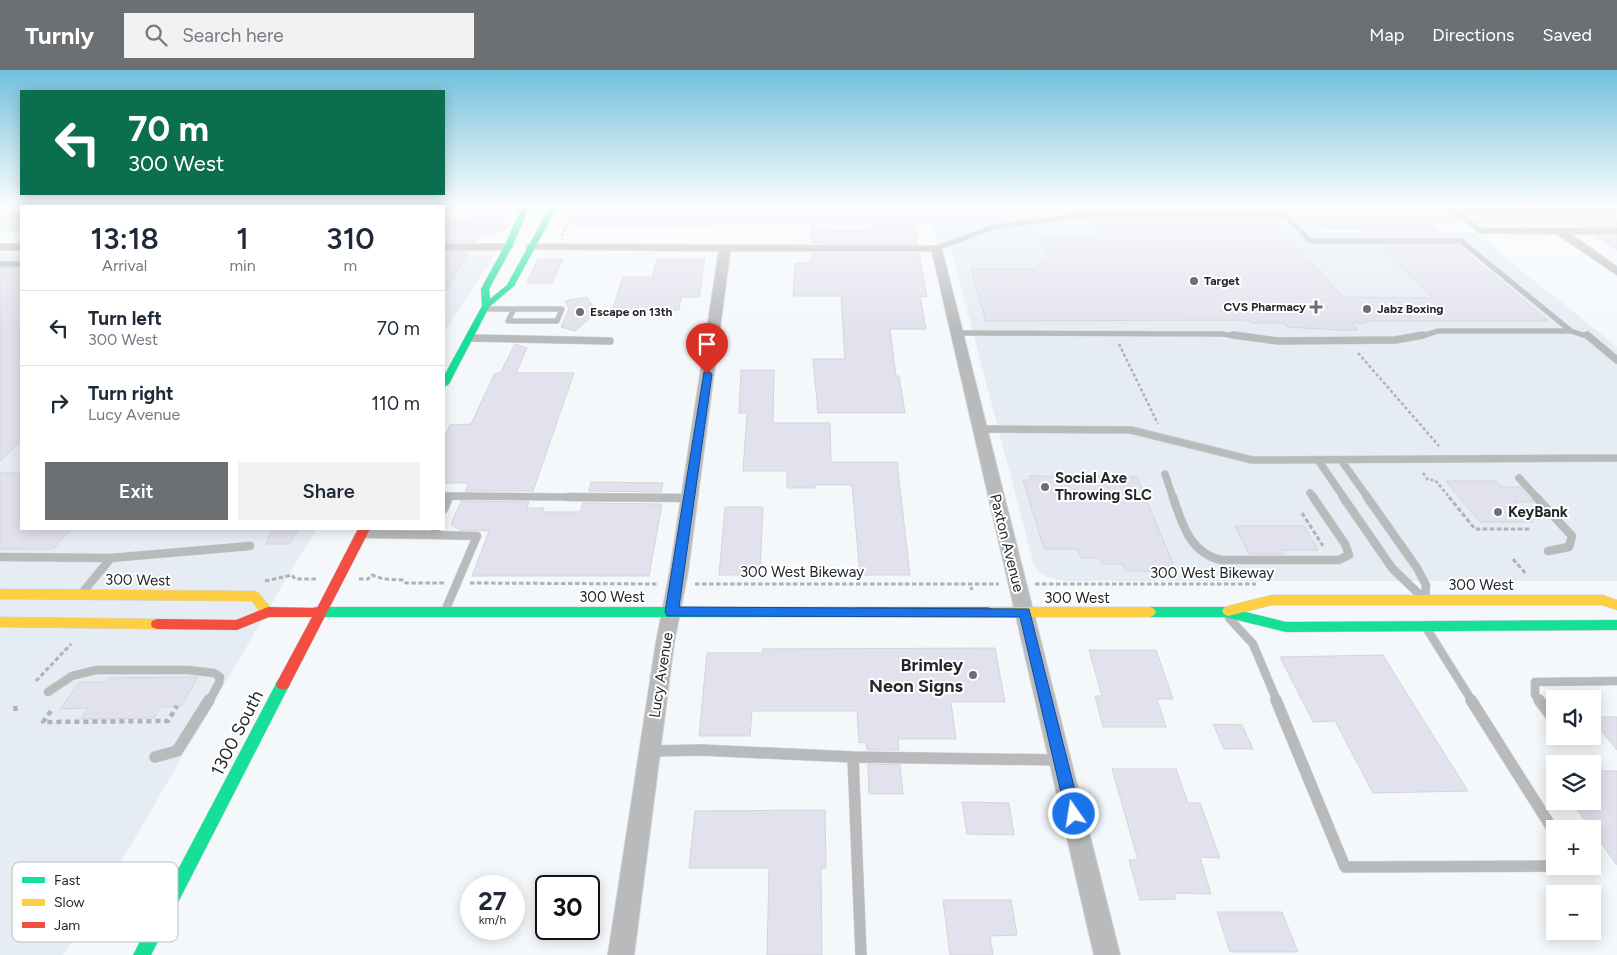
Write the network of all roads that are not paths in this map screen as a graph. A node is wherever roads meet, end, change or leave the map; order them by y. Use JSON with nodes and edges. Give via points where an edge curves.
{"nodes":[{"id":1,"x":507,"y":248,"type":"edge"},
{"id":2,"x":508,"y":248,"type":"edge"},
{"id":3,"x":530,"y":248,"type":"edge"},
{"id":4,"x":725,"y":248,"type":"edge"},
{"id":5,"x":937,"y":248,"type":"edge"},
{"id":6,"x":1470,"y":248,"type":"edge"},
{"id":7,"x":1583,"y":248,"type":"edge"},
{"id":8,"x":0,"y":264,"type":"edge"},
{"id":9,"x":20,"y":264,"type":"edge"},
{"id":10,"x":1617,"y":272,"type":"edge"},
{"id":11,"x":500,"y":295,"type":"junction"},
{"id":12,"x":485,"y":307,"type":"junction"},
{"id":13,"x":514,"y":309,"type":"junction"},
{"id":14,"x":1571,"y":331,"type":"junction"},
{"id":15,"x":958,"y":333,"type":"junction"},
{"id":16,"x":469,"y":338,"type":"junction"},
{"id":17,"x":610,"y":341,"type":"dead end"},
{"id":18,"x":1617,"y":360,"type":"edge"},
{"id":19,"x":445,"y":382,"type":"edge"},
{"id":20,"x":980,"y":430,"type":"junction"},
{"id":21,"x":1617,"y":458,"type":"edge"},
{"id":22,"x":1318,"y":460,"type":"junction"},
{"id":23,"x":1341,"y":460,"type":"junction"},
{"id":24,"x":1166,"y":474,"type":"dead end"},
{"id":25,"x":1519,"y":478,"type":"dead end"},
{"id":26,"x":1310,"y":493,"type":"dead end"},
{"id":27,"x":446,"y":496,"type":"edge"},
{"id":28,"x":690,"y":498,"type":"junction"},
{"id":29,"x":362,"y":532,"type":"edge"},
{"id":30,"x":435,"y":532,"type":"edge"},
{"id":31,"x":250,"y":546,"type":"dead end"},
{"id":32,"x":1548,"y":551,"type":"dead end"},
{"id":33,"x":0,"y":557,"type":"edge"},
{"id":34,"x":111,"y":558,"type":"junction"},
{"id":35,"x":0,"y":594,"type":"edge"},
{"id":36,"x":81,"y":594,"type":"junction"},
{"id":37,"x":1425,"y":599,"type":"junction"},
{"id":38,"x":1617,"y":605,"type":"edge"},
{"id":39,"x":268,"y":612,"type":"junction"},
{"id":40,"x":319,"y":612,"type":"junction"},
{"id":41,"x":672,"y":612,"type":"junction"},
{"id":42,"x":1225,"y":612,"type":"junction"},
{"id":43,"x":1274,"y":612,"type":"dead end"},
{"id":44,"x":1383,"y":612,"type":"dead end"},
{"id":45,"x":1484,"y":612,"type":"dead end"},
{"id":46,"x":444,"y":613,"type":"junction"},
{"id":47,"x":1025,"y":613,"type":"junction"},
{"id":48,"x":1501,"y":614,"type":"dead end"},
{"id":49,"x":0,"y":622,"type":"edge"},
{"id":50,"x":1617,"y":625,"type":"edge"},
{"id":51,"x":1425,"y":626,"type":"junction"},
{"id":52,"x":1547,"y":626,"type":"junction"},
{"id":53,"x":1617,"y":681,"type":"edge"},
{"id":54,"x":48,"y":692,"type":"dead end"},
{"id":55,"x":1546,"y":709,"type":"edge"},
{"id":56,"x":650,"y":750,"type":"junction"},
{"id":57,"x":155,"y":757,"type":"dead end"},
{"id":58,"x":853,"y":757,"type":"junction"},
{"id":59,"x":1061,"y":760,"type":"junction"},
{"id":60,"x":1547,"y":820,"type":"edge"},
{"id":61,"x":1546,"y":866,"type":"edge"},
{"id":62,"x":178,"y":885,"type":"edge"},
{"id":63,"x":149,"y":942,"type":"edge"},
{"id":64,"x":142,"y":955,"type":"edge"},
{"id":65,"x":621,"y":955,"type":"edge"},
{"id":66,"x":861,"y":955,"type":"edge"},
{"id":67,"x":1107,"y":955,"type":"edge"}],
"edges":[{"from":1,"to":12,"type":"main road","via":[[485,288]]},
{"from":2,"to":11,"type":"main road","via":[[511,259],[495,289]]},
{"from":3,"to":11,"type":"main road","via":[[510,286]]},
{"from":4,"to":28,"type":"street","name":"Lucy Avenue"},
{"from":5,"to":15,"type":"street","name":"Paxton Avenue"},
{"from":6,"to":14,"type":"lane"},
{"from":7,"to":10,"type":"street"},
{"from":8,"to":9,"type":"lane"},
{"from":11,"to":12,"type":"main road"},
{"from":12,"to":13,"type":"lane"},
{"from":12,"to":16,"type":"main road"},
{"from":13,"to":13,"type":"lane","via":[[533,309],[562,309],[557,322],[508,321]]},
{"from":14,"to":15,"type":"lane","via":[[1438,331],[1414,338],[1278,341],[1222,334]]},
{"from":14,"to":18,"type":"lane","via":[[1587,335]]},
{"from":15,"to":20,"type":"street","name":"Paxton Avenue"},
{"from":16,"to":17,"type":"lane"},
{"from":16,"to":19,"type":"main road"},
{"from":20,"to":22,"type":"lane","via":[[1131,430],[1252,460]]},
{"from":20,"to":47,"type":"street","name":"Paxton Avenue"},
{"from":21,"to":23,"type":"lane"},
{"from":22,"to":23,"type":"lane"},
{"from":22,"to":37,"type":"lane","via":[[1392,568]]},
{"from":23,"to":37,"type":"lane","via":[[1417,568],[1426,584]]},
{"from":24,"to":26,"type":"lane","via":[[1175,503],[1196,547],[1207,556],[1221,560],[1339,560],[1349,554]]},
{"from":25,"to":32,"type":"lane","via":[[1572,536],[1569,546]]},
{"from":27,"to":28,"type":"lane"},
{"from":28,"to":41,"type":"street","name":"Lucy Avenue"},
{"from":29,"to":30,"type":"lane"},
{"from":29,"to":40,"type":"main road","name":"1300 South"},
{"from":30,"to":46,"type":"lane","via":[[477,536]]},
{"from":31,"to":34,"type":"lane"},
{"from":33,"to":34,"type":"lane"},
{"from":34,"to":36,"type":"lane"},
{"from":35,"to":36,"type":"main road","name":"300 West"},
{"from":36,"to":39,"type":"main road","name":"300 West","via":[[256,596]]},
{"from":37,"to":38,"type":"main road","name":"300 West","via":[[1603,600]]},
{"from":37,"to":42,"type":"main road","name":"300 West","via":[[1272,600]]},
{"from":37,"to":44,"type":"main road"},
{"from":37,"to":45,"type":"main road"},
{"from":39,"to":40,"type":"main road","name":"300 West"},
{"from":39,"to":49,"type":"main road","name":"300 West","via":[[237,626]]},
{"from":40,"to":46,"type":"main road","name":"300 West"},
{"from":40,"to":62,"type":"main road","name":"1300 South"},
{"from":41,"to":46,"type":"main road","name":"300 West"},
{"from":41,"to":47,"type":"main road","name":"300 West"},
{"from":41,"to":56,"type":"street","name":"Lucy Avenue"},
{"from":42,"to":43,"type":"main road"},
{"from":42,"to":47,"type":"main road","name":"300 West"},
{"from":42,"to":51,"type":"main road","name":"300 West","via":[[1286,627]]},
{"from":42,"to":61,"type":"lane","via":[[1253,644],[1345,868]]},
{"from":47,"to":59,"type":"street","name":"Paxton Avenue"},
{"from":48,"to":52,"type":"main road"},
{"from":50,"to":52,"type":"main road","name":"300 West"},
{"from":51,"to":52,"type":"main road","name":"300 West"},
{"from":51,"to":60,"type":"lane"},
{"from":53,"to":55,"type":"lane","via":[[1535,682],[1535,695]]},
{"from":54,"to":57,"type":"lane","via":[[72,676],[96,670],[188,670],[214,673],[220,677],[219,684],[177,751]]},
{"from":56,"to":58,"type":"lane"},
{"from":56,"to":65,"type":"street","name":"Lucy Avenue"},
{"from":58,"to":59,"type":"lane"},
{"from":58,"to":66,"type":"lane"},
{"from":59,"to":67,"type":"street","name":"Paxton Avenue"},
{"from":63,"to":64,"type":"main road","name":"1300 South"}]}
